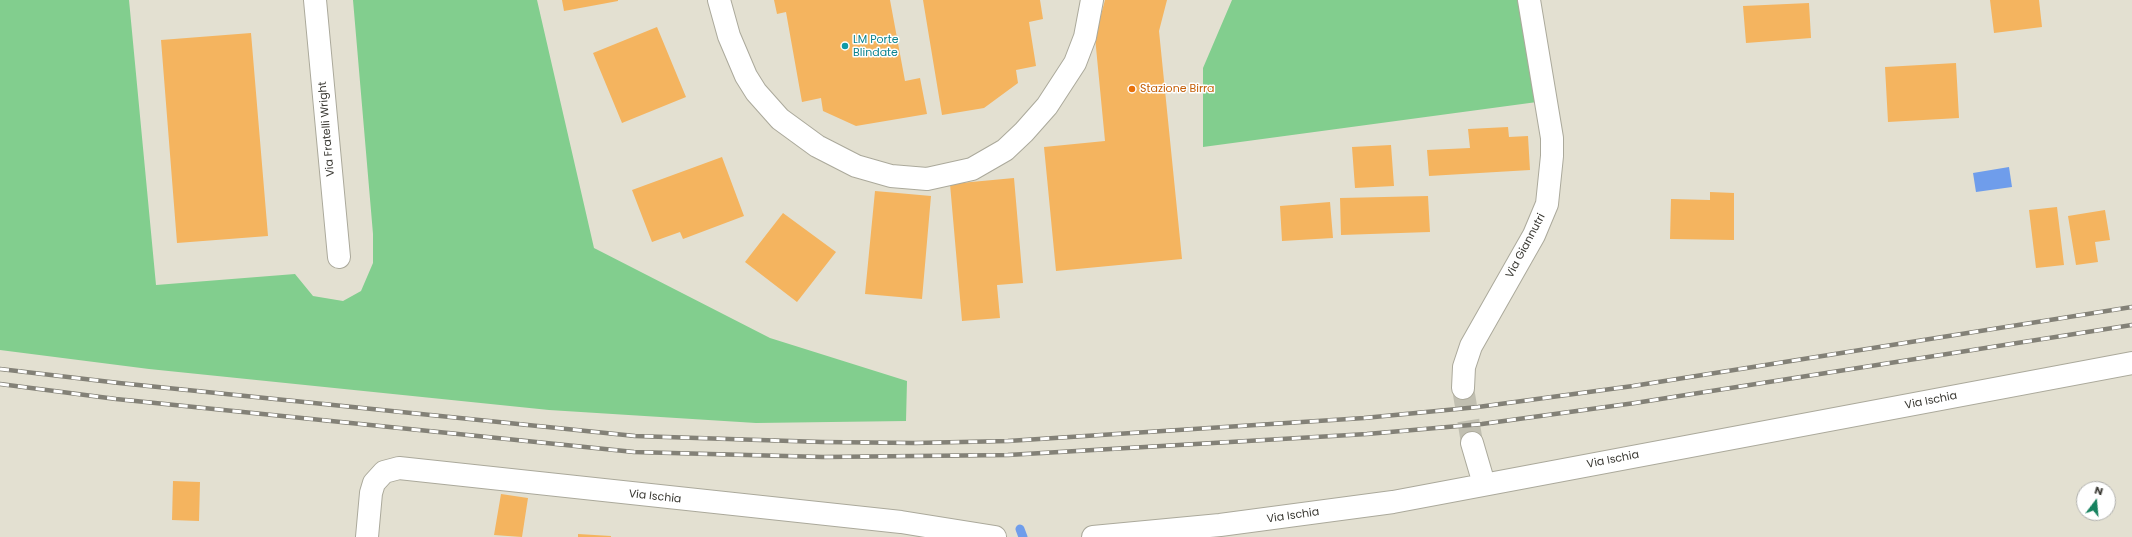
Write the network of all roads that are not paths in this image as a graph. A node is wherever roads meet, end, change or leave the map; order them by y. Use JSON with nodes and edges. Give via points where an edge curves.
{"nodes":[{"id":1,"x":315,"y":0,"type":"edge"},
{"id":2,"x":719,"y":0,"type":"edge"},
{"id":3,"x":1092,"y":0,"type":"edge"},
{"id":4,"x":1529,"y":0,"type":"edge"},
{"id":5,"x":339,"y":257,"type":"dead end"},
{"id":6,"x":2131,"y":368,"type":"edge"},
{"id":7,"x":1462,"y":388,"type":"tunnel mouth"},
{"id":8,"x":1472,"y":443,"type":"tunnel mouth"},
{"id":9,"x":1484,"y":484,"type":"junction"},
{"id":10,"x":367,"y":537,"type":"edge"},
{"id":11,"x":996,"y":537,"type":"edge"},
{"id":12,"x":1093,"y":537,"type":"edge"}],
"edges":[{"from":1,"to":5,"type":"street","name":"Via Fratelli Wright"},
{"from":2,"to":3,"type":"street","via":[[729,36],[746,76],[762,100],[780,119],[817,146],[856,166],[891,176],[927,180],[972,169],[1005,150],[1048,106],[1075,63],[1086,37]]},
{"from":4,"to":7,"type":"street","name":"Via Giannutri","via":[[1552,138],[1547,199],[1534,235],[1471,346],[1464,367]]},
{"from":6,"to":9,"type":"street","name":"Via Ischia"},
{"from":8,"to":9,"type":"street"},
{"from":9,"to":12,"type":"street","name":"Via Ischia","via":[[1393,502],[1306,514]]},
{"from":10,"to":11,"type":"street","name":"Via Ischia","via":[[370,493],[374,483],[384,472],[399,468],[901,522]]}]}
